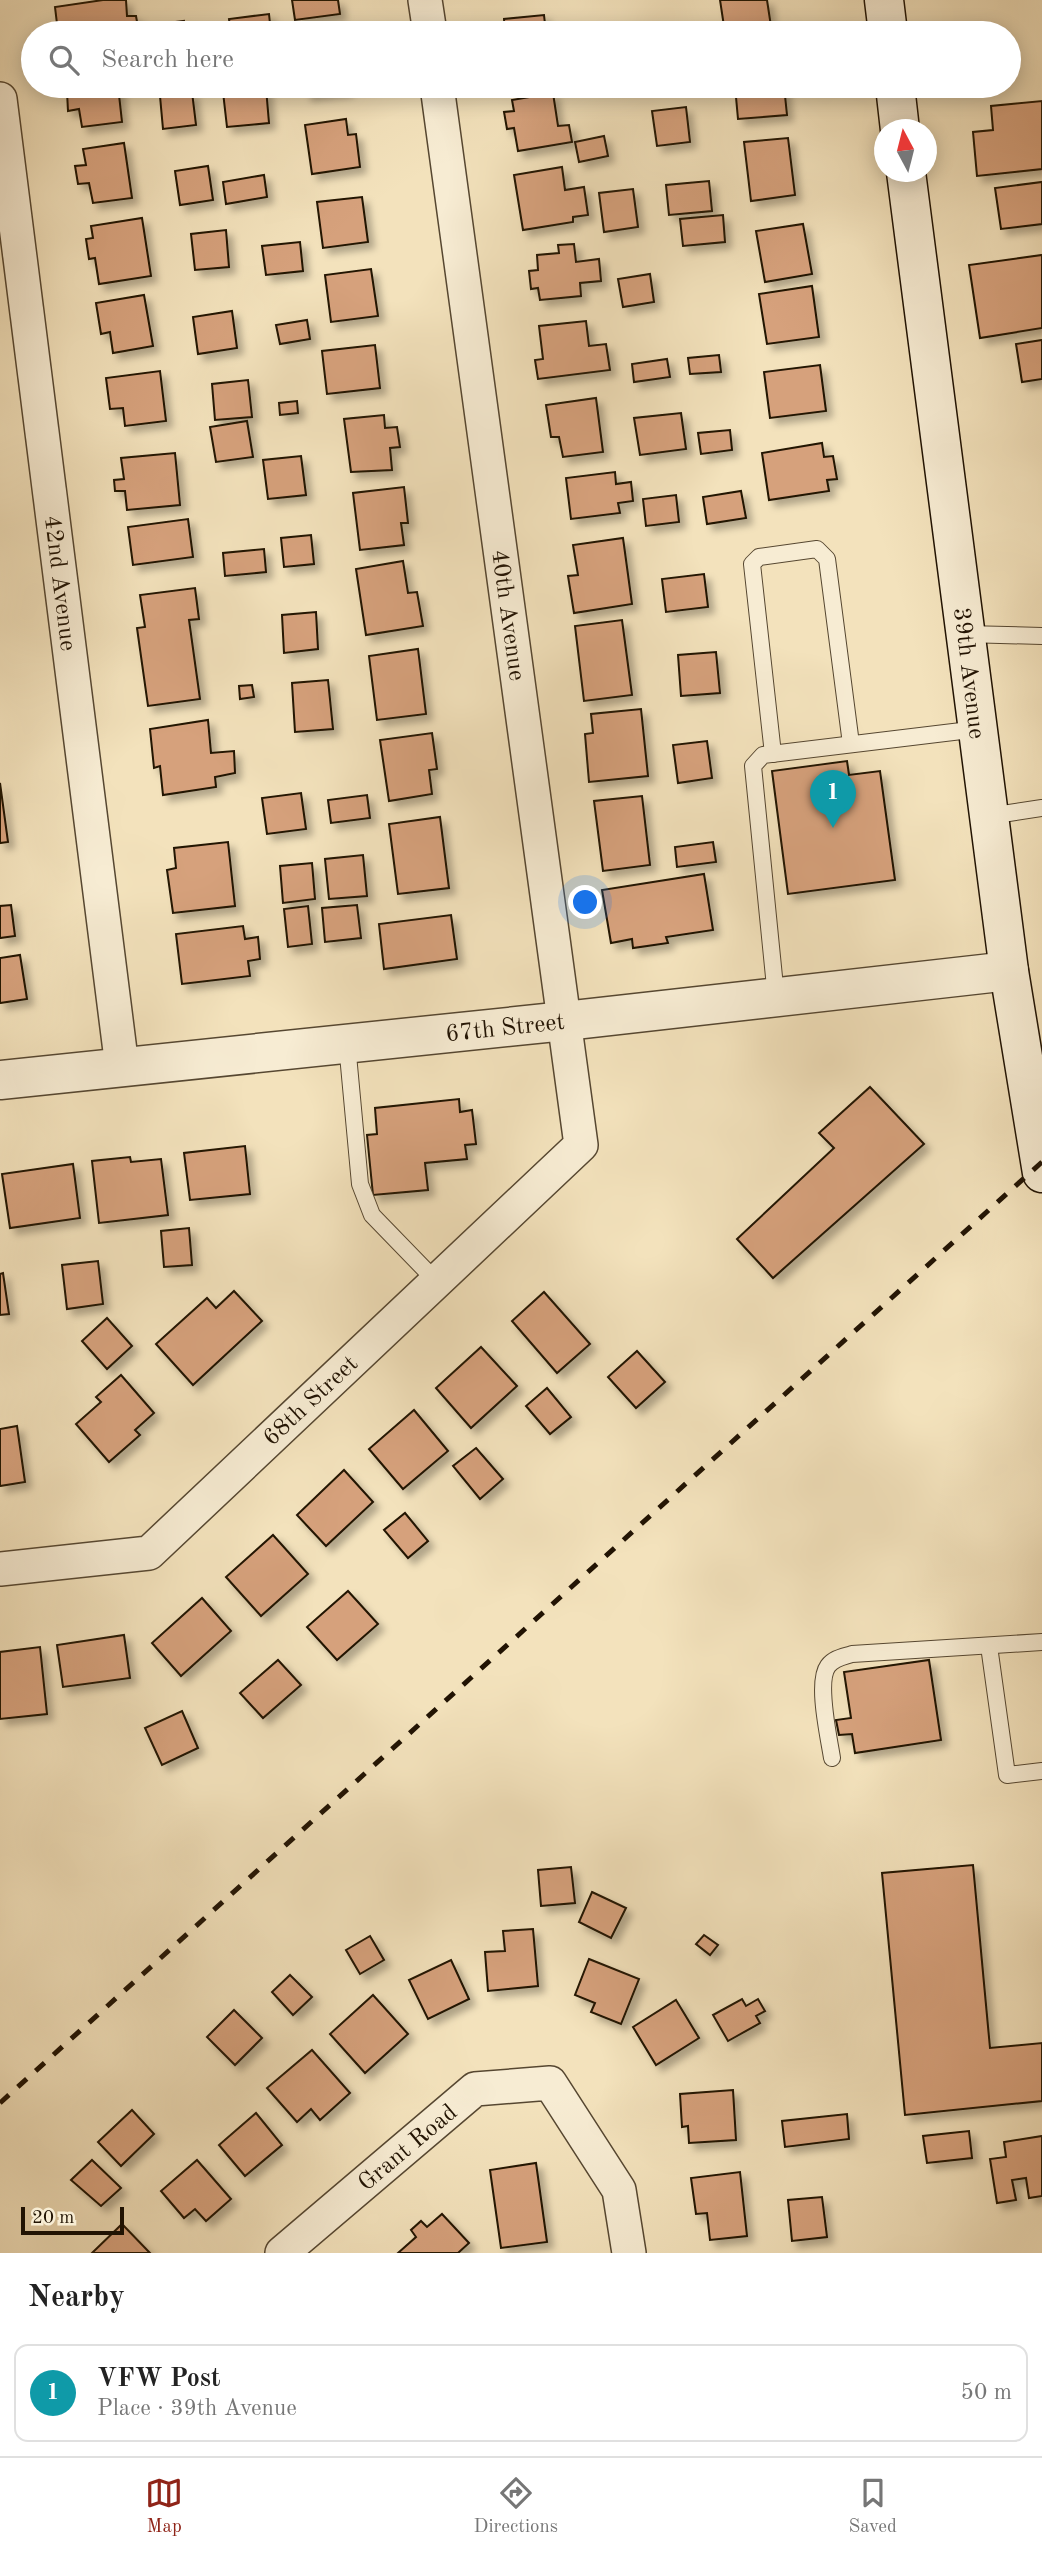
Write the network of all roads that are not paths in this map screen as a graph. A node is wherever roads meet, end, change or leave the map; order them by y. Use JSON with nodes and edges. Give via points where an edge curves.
{"nodes":[{"id":1,"x":425,"y":0,"type":"edge"},
{"id":2,"x":884,"y":0,"type":"edge"},
{"id":3,"x":428,"y":21,"type":"edge"},
{"id":4,"x":887,"y":21,"type":"edge"},
{"id":5,"x":439,"y":98,"type":"edge"},
{"id":6,"x":896,"y":98,"type":"edge"},
{"id":7,"x":0,"y":99,"type":"edge"},
{"id":8,"x":899,"y":119,"type":"edge"},
{"id":9,"x":907,"y":182,"type":"edge"},
{"id":10,"x":965,"y":634,"type":"junction"},
{"id":11,"x":1042,"y":636,"type":"edge"},
{"id":12,"x":978,"y":730,"type":"junction"},
{"id":13,"x":851,"y":744,"type":"junction"},
{"id":14,"x":773,"y":754,"type":"junction"},
{"id":15,"x":1042,"y":808,"type":"edge"},
{"id":16,"x":989,"y":816,"type":"junction"},
{"id":17,"x":1009,"y":971,"type":"junction"},
{"id":18,"x":776,"y":997,"type":"junction"},
{"id":19,"x":565,"y":1021,"type":"junction"},
{"id":20,"x":347,"y":1044,"type":"junction"},
{"id":21,"x":122,"y":1067,"type":"junction"},
{"id":22,"x":0,"y":1080,"type":"edge"},
{"id":23,"x":581,"y":1145,"type":"joint"},
{"id":24,"x":1042,"y":1173,"type":"edge"},
{"id":25,"x":436,"y":1281,"type":"junction"},
{"id":26,"x":0,"y":1569,"type":"edge"},
{"id":27,"x":1042,"y":1642,"type":"edge"},
{"id":28,"x":989,"y":1646,"type":"junction"},
{"id":29,"x":832,"y":1758,"type":"dead end"},
{"id":30,"x":1042,"y":1771,"type":"edge"},
{"id":31,"x":282,"y":2253,"type":"edge"},
{"id":32,"x":629,"y":2253,"type":"edge"}],
"edges":[{"from":1,"to":3,"type":"street"},
{"from":2,"to":4,"type":"main road"},
{"from":5,"to":19,"type":"street","name":"40th Avenue"},
{"from":6,"to":8,"type":"main road"},
{"from":7,"to":21,"type":"street","name":"42nd Avenue"},
{"from":9,"to":10,"type":"main road","name":"39th Avenue"},
{"from":10,"to":11,"type":"lane"},
{"from":10,"to":12,"type":"main road","name":"39th Avenue"},
{"from":12,"to":13,"type":"lane"},
{"from":12,"to":16,"type":"main road","name":"39th Avenue"},
{"from":13,"to":14,"type":"lane"},
{"from":13,"to":14,"type":"lane","via":[[827,559],[817,550],[758,556],[752,564]]},
{"from":14,"to":18,"type":"lane","via":[[763,755],[753,766]]},
{"from":15,"to":16,"type":"lane"},
{"from":16,"to":17,"type":"main road","name":"39th Avenue"},
{"from":17,"to":18,"type":"main road","name":"67th Street"},
{"from":17,"to":24,"type":"main road","name":"39th Avenue"},
{"from":18,"to":19,"type":"main road","name":"67th Street"},
{"from":19,"to":20,"type":"main road","name":"67th Street"},
{"from":19,"to":23,"type":"street","name":"40th Avenue"},
{"from":20,"to":21,"type":"main road","name":"67th Street"},
{"from":20,"to":25,"type":"lane","via":[[360,1184],[372,1214]]},
{"from":21,"to":22,"type":"main road","name":"67th Street"},
{"from":23,"to":25,"type":"street","name":"68th Street"},
{"from":25,"to":26,"type":"street","name":"68th Street","via":[[149,1553]]},
{"from":27,"to":28,"type":"lane"},
{"from":28,"to":29,"type":"lane","via":[[834,1659],[824,1677]]},
{"from":28,"to":30,"type":"lane","via":[[1007,1775]]},
{"from":31,"to":32,"type":"street","name":"Grant Road","via":[[475,2089],[550,2083],[619,2190]]}]}
